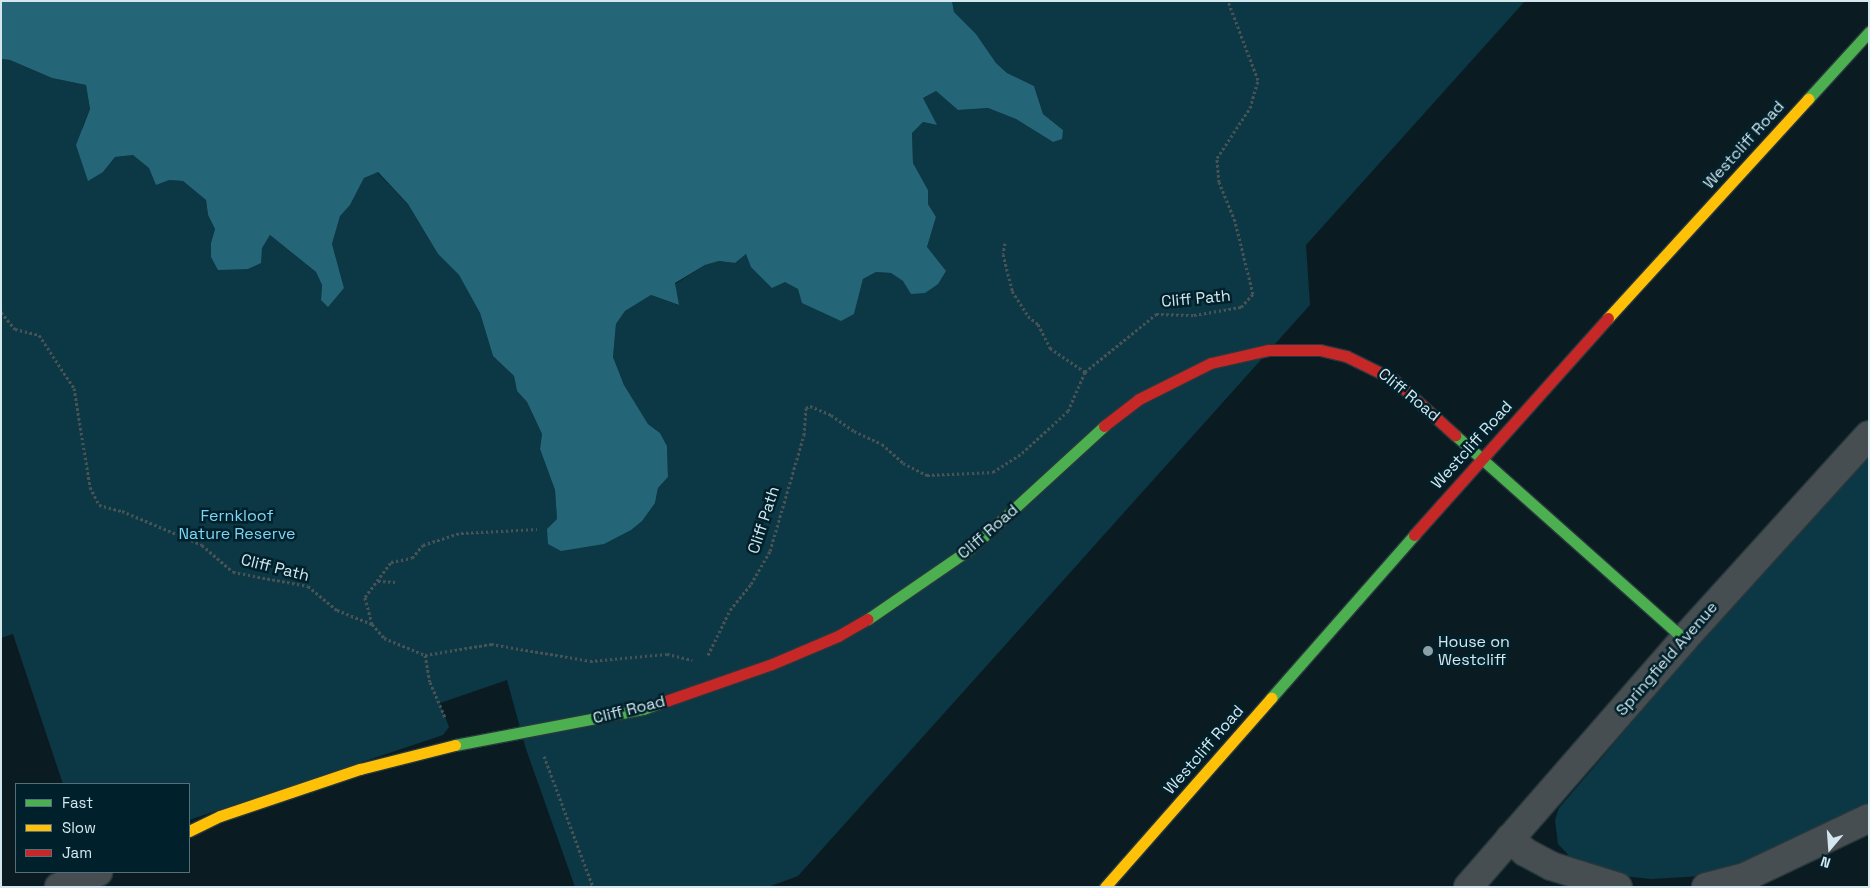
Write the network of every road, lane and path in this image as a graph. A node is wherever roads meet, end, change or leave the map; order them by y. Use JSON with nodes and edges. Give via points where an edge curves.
{"nodes":[{"id":1,"x":1228,"y":1,"type":"edge"},
{"id":2,"x":1869,"y":32,"type":"edge"},
{"id":3,"x":1006,"y":243,"type":"dead end"},
{"id":4,"x":1,"y":312,"type":"edge"},
{"id":5,"x":1085,"y":372,"type":"junction"},
{"id":6,"x":1869,"y":436,"type":"edge"},
{"id":7,"x":1482,"y":458,"type":"junction"},
{"id":8,"x":537,"y":529,"type":"dead end"},
{"id":9,"x":377,"y":581,"type":"junction"},
{"id":10,"x":395,"y":582,"type":"dead end"},
{"id":11,"x":372,"y":624,"type":"junction"},
{"id":12,"x":1684,"y":639,"type":"junction"},
{"id":13,"x":425,"y":655,"type":"junction"},
{"id":14,"x":695,"y":660,"type":"dead end"},
{"id":15,"x":704,"y":662,"type":"dead end"},
{"id":16,"x":535,"y":731,"type":"junction"},
{"id":17,"x":456,"y":746,"type":"junction"},
{"id":18,"x":1869,"y":818,"type":"edge"},
{"id":19,"x":190,"y":830,"type":"edge"},
{"id":20,"x":1510,"y":838,"type":"junction"},
{"id":21,"x":95,"y":873,"type":"edge"},
{"id":22,"x":59,"y":887,"type":"edge"},
{"id":23,"x":592,"y":887,"type":"edge"},
{"id":24,"x":1105,"y":887,"type":"edge"},
{"id":25,"x":1468,"y":887,"type":"edge"},
{"id":26,"x":1618,"y":887,"type":"edge"},
{"id":27,"x":1706,"y":887,"type":"edge"}],
"edges":[{"from":1,"to":5,"type":"path","name":"Cliff Path","via":[[1258,80],[1250,108],[1217,158],[1218,182],[1235,221],[1253,294],[1241,307],[1194,315],[1156,314]]},
{"from":2,"to":7,"type":"street","name":"Westcliff Road"},
{"from":3,"to":5,"type":"path","via":[[1003,254],[1012,291],[1028,316],[1038,324],[1050,348]]},
{"from":4,"to":11,"type":"path","name":"Cliff Path","via":[[15,329],[39,335],[74,388],[90,487],[99,506],[122,511],[202,545],[233,572],[308,586],[337,610]]},
{"from":5,"to":15,"type":"path","name":"Cliff Path","via":[[1068,411],[1022,453],[993,472],[927,475],[903,463],[882,444],[854,431],[831,415],[810,406],[806,408],[804,434],[770,551],[751,584],[730,610]]},
{"from":6,"to":12,"type":"street","name":"Springfield Avenue"},
{"from":7,"to":12,"type":"street","name":"Cliff Road"},
{"from":7,"to":16,"type":"street","name":"Cliff Road","via":[[1393,379],[1370,366],[1320,350],[1268,350],[1239,355],[1161,386],[1111,418],[970,548],[890,606],[838,636],[772,664],[643,709]]},
{"from":7,"to":24,"type":"street","name":"Westcliff Road"},
{"from":8,"to":9,"type":"path","via":[[461,533],[442,539],[424,545],[412,558],[391,562]]},
{"from":9,"to":10,"type":"path"},
{"from":9,"to":11,"type":"path","via":[[365,597]]},
{"from":11,"to":13,"type":"path","name":"Cliff Path","via":[[384,638]]},
{"from":12,"to":20,"type":"street","name":"Springfield Avenue"},
{"from":13,"to":14,"type":"path","via":[[490,644],[590,661],[667,654]]},
{"from":13,"to":17,"type":"path","via":[[430,682]]},
{"from":16,"to":17,"type":"street","name":"Cliff Road"},
{"from":16,"to":23,"type":"path"},
{"from":17,"to":19,"type":"street","name":"Cliff Road","via":[[360,769],[220,816]]},
{"from":18,"to":27,"type":"street","via":[[1745,877]]},
{"from":20,"to":25,"type":"street","name":"Springfield Avenue"},
{"from":20,"to":26,"type":"street","via":[[1525,852],[1551,866]]},
{"from":21,"to":22,"type":"street"}]}
